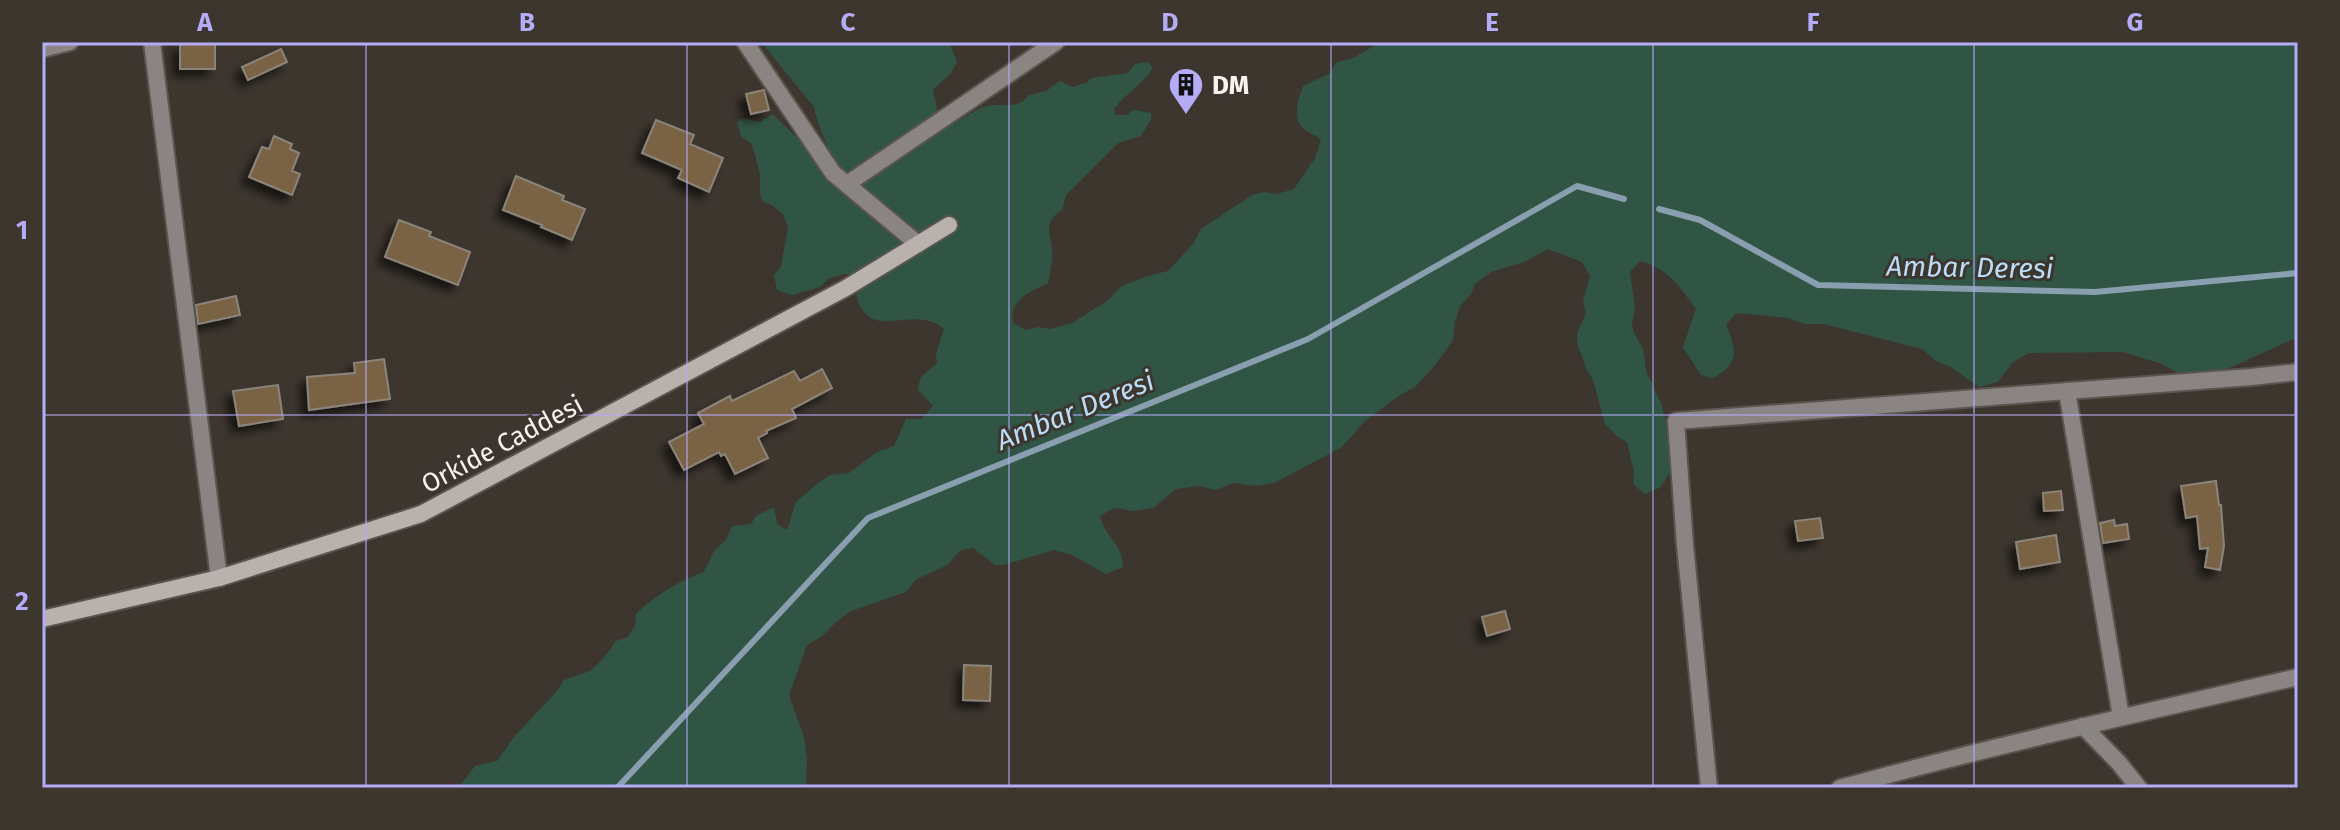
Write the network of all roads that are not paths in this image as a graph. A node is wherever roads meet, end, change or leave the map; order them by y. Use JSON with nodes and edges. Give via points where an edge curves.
{"nodes":[{"id":1,"x":70,"y":42,"type":"edge"},
{"id":2,"x":152,"y":42,"type":"edge"},
{"id":3,"x":745,"y":42,"type":"edge"},
{"id":4,"x":1056,"y":42,"type":"edge"},
{"id":5,"x":42,"y":49,"type":"edge"},
{"id":6,"x":847,"y":184,"type":"junction"},
{"id":7,"x":949,"y":225,"type":"dead end"},
{"id":8,"x":918,"y":244,"type":"junction"},
{"id":9,"x":2298,"y":372,"type":"edge"},
{"id":10,"x":2067,"y":391,"type":"junction"},
{"id":11,"x":219,"y":578,"type":"junction"},
{"id":12,"x":42,"y":619,"type":"edge"},
{"id":13,"x":2298,"y":677,"type":"edge"},
{"id":14,"x":2120,"y":711,"type":"dead end"},
{"id":15,"x":2083,"y":726,"type":"junction"},
{"id":16,"x":1709,"y":788,"type":"edge"},
{"id":17,"x":1840,"y":788,"type":"edge"},
{"id":18,"x":2139,"y":788,"type":"edge"}],
"edges":[{"from":1,"to":5,"type":"street"},
{"from":2,"to":11,"type":"street"},
{"from":3,"to":6,"type":"street","via":[[833,173]]},
{"from":4,"to":6,"type":"street"},
{"from":6,"to":8,"type":"street"},
{"from":7,"to":8,"type":"street","name":"Orkide Caddesi"},
{"from":8,"to":11,"type":"street","name":"Orkide Caddesi","via":[[846,288],[421,514]]},
{"from":9,"to":10,"type":"street"},
{"from":10,"to":14,"type":"street"},
{"from":10,"to":16,"type":"street","via":[[1676,421]]},
{"from":11,"to":12,"type":"street","name":"Orkide Caddesi"},
{"from":13,"to":15,"type":"street"},
{"from":15,"to":17,"type":"street"},
{"from":15,"to":18,"type":"street"}]}
